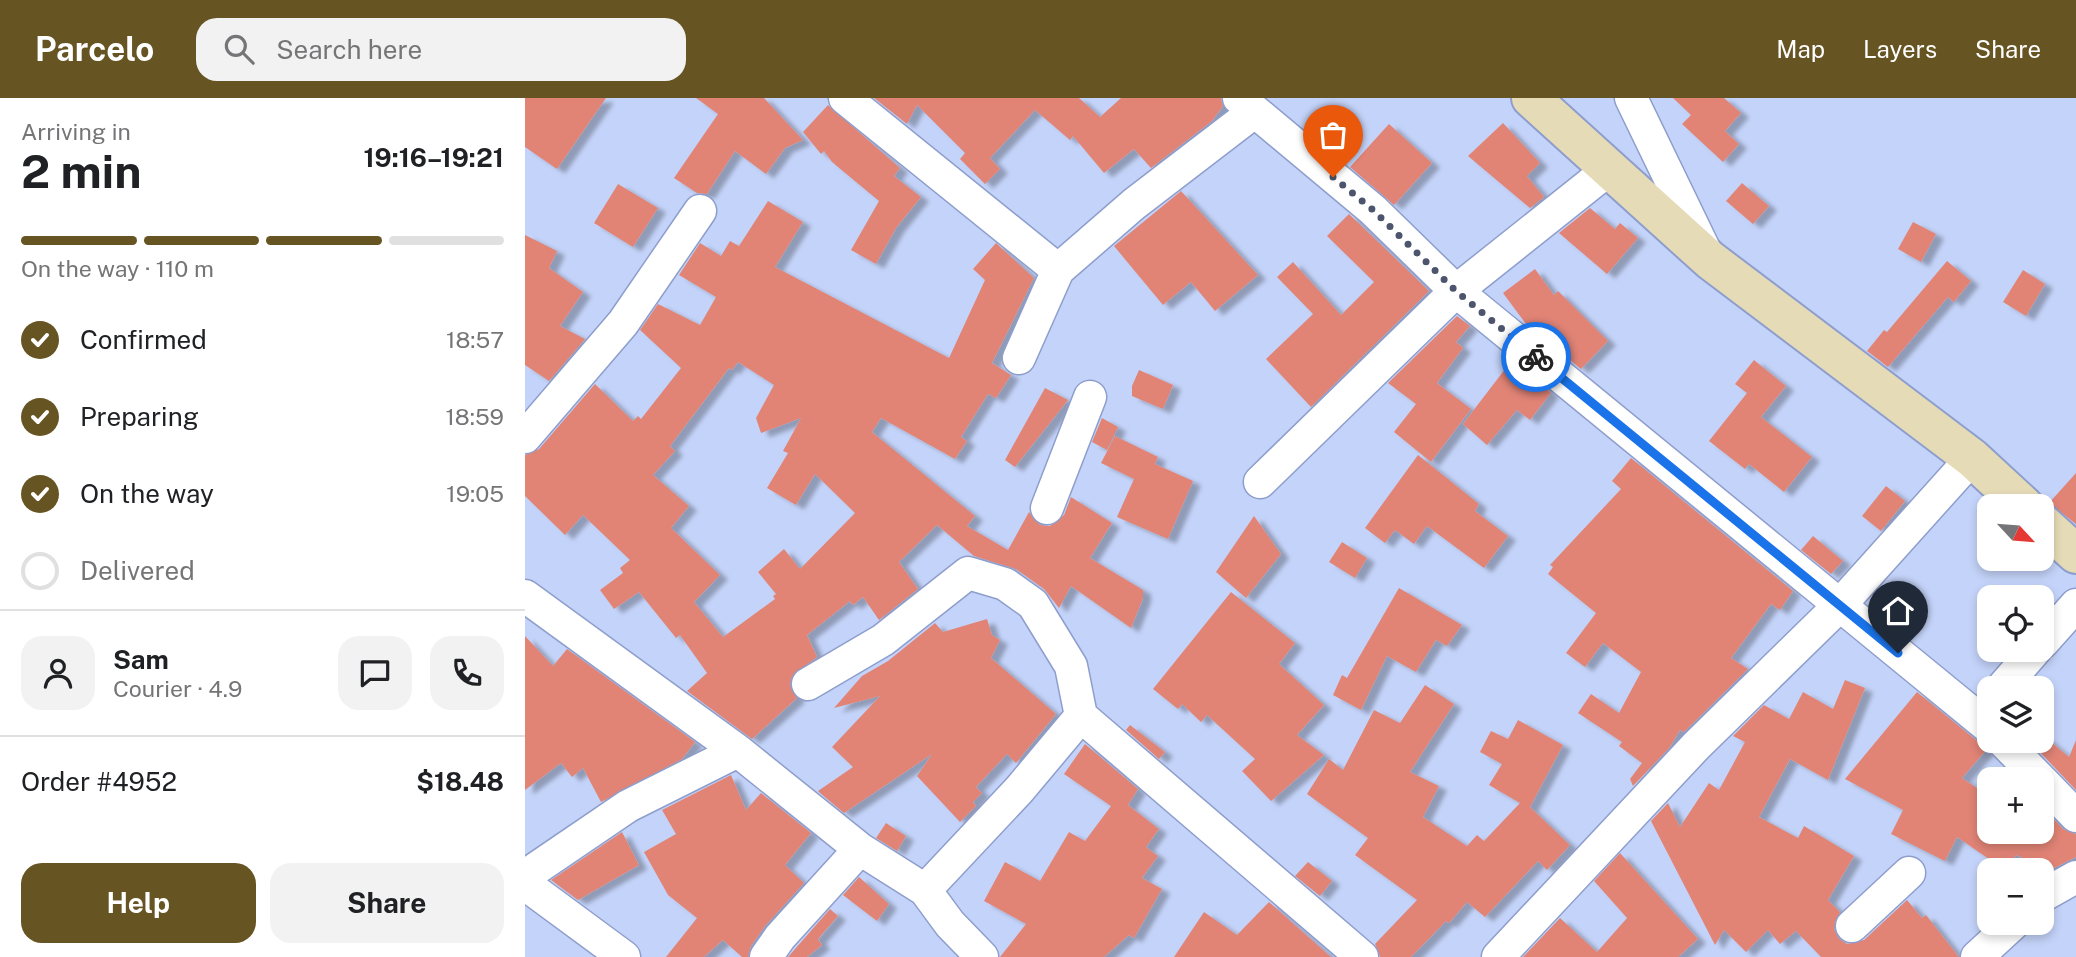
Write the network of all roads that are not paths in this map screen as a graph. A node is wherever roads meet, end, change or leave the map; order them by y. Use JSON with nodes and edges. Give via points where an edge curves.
{"nodes":[{"id":1,"x":845,"y":98,"type":"edge"},
{"id":2,"x":1531,"y":98,"type":"edge"},
{"id":3,"x":1631,"y":98,"type":"edge"},
{"id":4,"x":1246,"y":105,"type":"edge"},
{"id":5,"x":1608,"y":170,"type":"junction"},
{"id":6,"x":700,"y":211,"type":"dead end"},
{"id":7,"x":1710,"y":260,"type":"junction"},
{"id":8,"x":1058,"y":270,"type":"junction"},
{"id":9,"x":1456,"y":291,"type":"junction"},
{"id":10,"x":1019,"y":358,"type":"dead end"},
{"id":11,"x":1090,"y":397,"type":"dead end"},
{"id":12,"x":525,"y":437,"type":"edge"},
{"id":13,"x":1972,"y":458,"type":"junction"},
{"id":14,"x":1260,"y":482,"type":"dead end"},
{"id":15,"x":2011,"y":494,"type":"edge"},
{"id":16,"x":1047,"y":508,"type":"dead end"},
{"id":17,"x":2055,"y":535,"type":"edge"},
{"id":18,"x":2076,"y":554,"type":"edge"},
{"id":19,"x":525,"y":596,"type":"edge"},
{"id":20,"x":2076,"y":605,"type":"edge"},
{"id":21,"x":1839,"y":606,"type":"junction"},
{"id":22,"x":2054,"y":630,"type":"edge"},
{"id":23,"x":2025,"y":662,"type":"edge"},
{"id":24,"x":2012,"y":676,"type":"edge"},
{"id":25,"x":808,"y":684,"type":"dead end"},
{"id":26,"x":1977,"y":708,"type":"edge"},
{"id":27,"x":1081,"y":716,"type":"junction"},
{"id":28,"x":738,"y":751,"type":"junction"},
{"id":29,"x":2015,"y":753,"type":"edge"},
{"id":30,"x":2028,"y":767,"type":"edge"},
{"id":31,"x":2054,"y":793,"type":"edge"},
{"id":32,"x":2076,"y":816,"type":"edge"},
{"id":33,"x":860,"y":849,"type":"junction"},
{"id":34,"x":1909,"y":873,"type":"dead end"},
{"id":35,"x":525,"y":876,"type":"edge"},
{"id":36,"x":2076,"y":877,"type":"edge"},
{"id":37,"x":525,"y":884,"type":"edge"},
{"id":38,"x":2054,"y":889,"type":"edge"},
{"id":39,"x":925,"y":890,"type":"junction"},
{"id":40,"x":1852,"y":926,"type":"dead end"},
{"id":41,"x":2001,"y":935,"type":"edge"},
{"id":42,"x":624,"y":957,"type":"edge"},
{"id":43,"x":766,"y":957,"type":"edge"},
{"id":44,"x":982,"y":957,"type":"edge"},
{"id":45,"x":1362,"y":957,"type":"edge"},
{"id":46,"x":1498,"y":957,"type":"edge"},
{"id":47,"x":1977,"y":957,"type":"edge"}],
"edges":[{"from":1,"to":8,"type":"street"},
{"from":2,"to":5,"type":"street"},
{"from":3,"to":7,"type":"street"},
{"from":4,"to":8,"type":"street"},
{"from":4,"to":9,"type":"street","via":[[1373,210]]},
{"from":5,"to":7,"type":"street"},
{"from":5,"to":9,"type":"street"},
{"from":6,"to":12,"type":"street","via":[[623,323]]},
{"from":7,"to":13,"type":"street"},
{"from":8,"to":10,"type":"street"},
{"from":9,"to":14,"type":"street"},
{"from":9,"to":21,"type":"street"},
{"from":11,"to":16,"type":"street"},
{"from":13,"to":15,"type":"street"},
{"from":13,"to":21,"type":"street"},
{"from":17,"to":18,"type":"street"},
{"from":19,"to":28,"type":"street"},
{"from":20,"to":22,"type":"street"},
{"from":21,"to":26,"type":"street"},
{"from":21,"to":46,"type":"street","via":[[1696,746]]},
{"from":23,"to":24,"type":"street"},
{"from":25,"to":27,"type":"street","via":[[883,640],[968,573],[1005,584],[1033,604],[1071,666]]},
{"from":27,"to":39,"type":"street"},
{"from":27,"to":45,"type":"street"},
{"from":28,"to":33,"type":"street"},
{"from":28,"to":35,"type":"street","via":[[628,806]]},
{"from":29,"to":30,"type":"street"},
{"from":31,"to":32,"type":"street"},
{"from":33,"to":39,"type":"street"},
{"from":33,"to":43,"type":"street"},
{"from":34,"to":40,"type":"street"},
{"from":36,"to":38,"type":"street"},
{"from":37,"to":42,"type":"street"},
{"from":39,"to":44,"type":"street"},
{"from":41,"to":47,"type":"street"}]}
